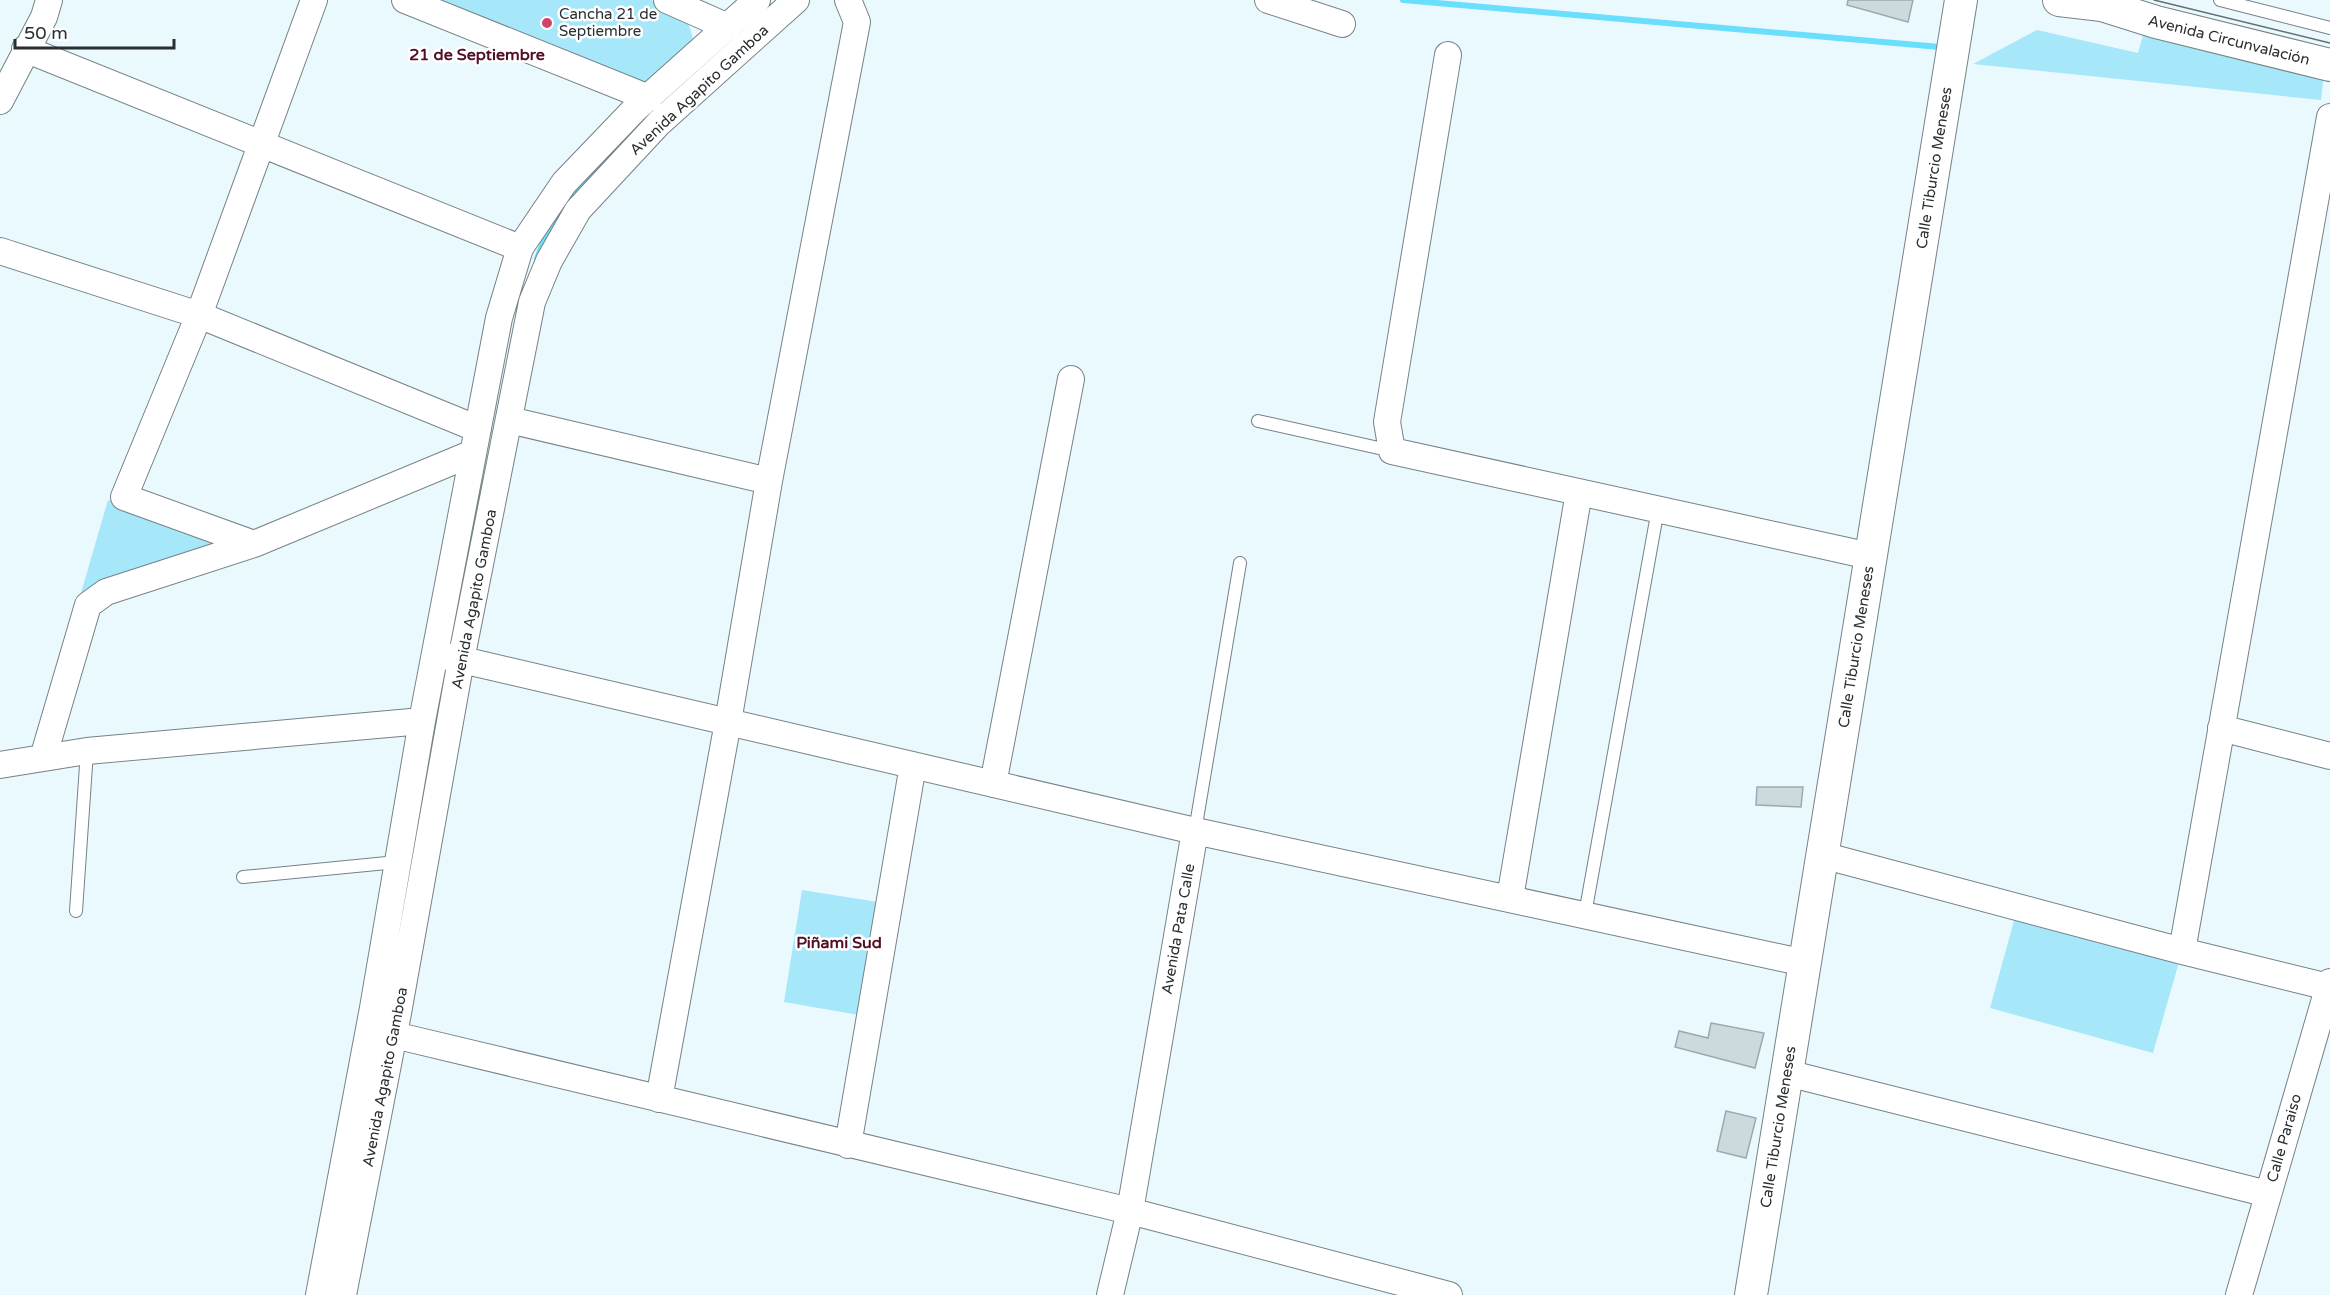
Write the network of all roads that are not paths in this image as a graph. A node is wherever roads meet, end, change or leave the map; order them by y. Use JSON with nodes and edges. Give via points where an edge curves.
{"nodes":[{"id":1,"x":49,"y":0,"type":"edge"},
{"id":2,"x":314,"y":0,"type":"edge"},
{"id":3,"x":405,"y":0,"type":"edge"},
{"id":4,"x":667,"y":0,"type":"edge"},
{"id":5,"x":757,"y":0,"type":"edge"},
{"id":6,"x":796,"y":0,"type":"edge"},
{"id":7,"x":848,"y":0,"type":"edge"},
{"id":8,"x":1268,"y":0,"type":"edge"},
{"id":9,"x":1961,"y":0,"type":"edge"},
{"id":10,"x":2059,"y":0,"type":"edge"},
{"id":11,"x":2220,"y":0,"type":"edge"},
{"id":12,"x":1342,"y":24,"type":"dead end"},
{"id":13,"x":728,"y":27,"type":"junction"},
{"id":14,"x":2330,"y":28,"type":"edge"},
{"id":15,"x":25,"y":49,"type":"junction"},
{"id":16,"x":1448,"y":55,"type":"dead end"},
{"id":17,"x":2330,"y":65,"type":"edge"},
{"id":18,"x":649,"y":98,"type":"junction"},
{"id":19,"x":0,"y":101,"type":"edge"},
{"id":20,"x":2330,"y":117,"type":"edge"},
{"id":21,"x":261,"y":144,"type":"junction"},
{"id":22,"x":520,"y":248,"type":"junction"},
{"id":23,"x":0,"y":251,"type":"edge"},
{"id":24,"x":199,"y":315,"type":"junction"},
{"id":25,"x":1071,"y":379,"type":"dead end"},
{"id":26,"x":509,"y":420,"type":"junction"},
{"id":27,"x":1258,"y":421,"type":"dead end"},
{"id":28,"x":476,"y":441,"type":"junction"},
{"id":29,"x":1392,"y":451,"type":"junction"},
{"id":30,"x":769,"y":481,"type":"junction"},
{"id":31,"x":1579,"y":492,"type":"junction"},
{"id":32,"x":1658,"y":509,"type":"junction"},
{"id":33,"x":254,"y":544,"type":"junction"},
{"id":34,"x":1870,"y":556,"type":"junction"},
{"id":35,"x":1240,"y":563,"type":"dead end"},
{"id":36,"x":436,"y":654,"type":"junction"},
{"id":37,"x":461,"y":660,"type":"junction"},
{"id":38,"x":422,"y":721,"type":"junction"},
{"id":39,"x":728,"y":722,"type":"junction"},
{"id":40,"x":2221,"y":728,"type":"junction"},
{"id":41,"x":87,"y":751,"type":"junction"},
{"id":42,"x":2330,"y":756,"type":"edge"},
{"id":43,"x":43,"y":758,"type":"junction"},
{"id":44,"x":0,"y":765,"type":"edge"},
{"id":45,"x":913,"y":765,"type":"junction"},
{"id":46,"x":993,"y":784,"type":"junction"},
{"id":47,"x":1196,"y":831,"type":"junction"},
{"id":48,"x":1822,"y":855,"type":"junction"},
{"id":49,"x":397,"y":862,"type":"junction"},
{"id":50,"x":243,"y":877,"type":"dead end"},
{"id":51,"x":1510,"y":898,"type":"junction"},
{"id":52,"x":76,"y":910,"type":"dead end"},
{"id":53,"x":1584,"y":914,"type":"junction"},
{"id":54,"x":2182,"y":951,"type":"junction"},
{"id":55,"x":1805,"y":963,"type":"junction"},
{"id":56,"x":2329,"y":985,"type":"edge"},
{"id":57,"x":394,"y":1035,"type":"junction"},
{"id":58,"x":1786,"y":1073,"type":"junction"},
{"id":59,"x":659,"y":1100,"type":"junction"},
{"id":60,"x":848,"y":1145,"type":"junction"},
{"id":61,"x":2268,"y":1194,"type":"junction"},
{"id":62,"x":1130,"y":1211,"type":"junction"},
{"id":63,"x":319,"y":1295,"type":"edge"},
{"id":64,"x":343,"y":1295,"type":"edge"},
{"id":65,"x":1110,"y":1295,"type":"edge"},
{"id":66,"x":1449,"y":1295,"type":"edge"},
{"id":67,"x":1751,"y":1295,"type":"edge"},
{"id":68,"x":2239,"y":1295,"type":"edge"}],
"edges":[{"from":1,"to":15,"type":"street"},
{"from":2,"to":21,"type":"street"},
{"from":3,"to":18,"type":"street"},
{"from":4,"to":13,"type":"street"},
{"from":5,"to":13,"type":"street","name":"Avenida Agapito Gamboa"},
{"from":6,"to":26,"type":"street","name":"Avenida Agapito Gamboa","via":[[659,123],[578,210],[549,261],[532,302]]},
{"from":7,"to":30,"type":"street","via":[[857,22]]},
{"from":8,"to":12,"type":"street"},
{"from":9,"to":34,"type":"street","name":"Calle Tiburcio Meneses"},
{"from":10,"to":17,"type":"street","name":"Avenida Circunvalación","via":[[2102,5]]},
{"from":11,"to":14,"type":"lane"},
{"from":13,"to":18,"type":"street","name":"Avenida Agapito Gamboa"},
{"from":15,"to":19,"type":"street"},
{"from":15,"to":21,"type":"street"},
{"from":16,"to":29,"type":"street","via":[[1387,422]]},
{"from":18,"to":22,"type":"street","name":"Avenida Agapito Gamboa","via":[[564,183]]},
{"from":20,"to":40,"type":"street"},
{"from":21,"to":22,"type":"street"},
{"from":21,"to":24,"type":"street"},
{"from":22,"to":28,"type":"street","name":"Avenida Agapito Gamboa","via":[[499,318]]},
{"from":23,"to":24,"type":"street"},
{"from":24,"to":28,"type":"street"},
{"from":24,"to":33,"type":"street","via":[[124,497]]},
{"from":25,"to":46,"type":"street"},
{"from":26,"to":30,"type":"street"},
{"from":26,"to":37,"type":"street","name":"Avenida Agapito Gamboa"},
{"from":27,"to":29,"type":"lane"},
{"from":28,"to":33,"type":"street"},
{"from":28,"to":36,"type":"street","name":"Avenida Agapito Gamboa"},
{"from":29,"to":31,"type":"street"},
{"from":30,"to":39,"type":"street"},
{"from":31,"to":32,"type":"street"},
{"from":31,"to":51,"type":"street"},
{"from":32,"to":34,"type":"street"},
{"from":32,"to":53,"type":"lane"},
{"from":33,"to":43,"type":"street","via":[[106,592],[88,605]]},
{"from":34,"to":48,"type":"street","name":"Calle Tiburcio Meneses"},
{"from":35,"to":47,"type":"lane","name":"Avenida Pata Calle"},
{"from":36,"to":37,"type":"street"},
{"from":36,"to":38,"type":"street","name":"Avenida Agapito Gamboa"},
{"from":37,"to":39,"type":"street"},
{"from":37,"to":57,"type":"street","name":"Avenida Agapito Gamboa"},
{"from":38,"to":41,"type":"street"},
{"from":38,"to":49,"type":"street","name":"Avenida Agapito Gamboa"},
{"from":39,"to":45,"type":"street"},
{"from":39,"to":59,"type":"street"},
{"from":40,"to":42,"type":"street"},
{"from":40,"to":54,"type":"street"},
{"from":41,"to":43,"type":"street"},
{"from":41,"to":52,"type":"lane"},
{"from":43,"to":44,"type":"street"},
{"from":45,"to":46,"type":"street"},
{"from":45,"to":60,"type":"street"},
{"from":46,"to":47,"type":"street"},
{"from":47,"to":51,"type":"street"},
{"from":47,"to":62,"type":"street","name":"Avenida Pata Calle"},
{"from":48,"to":54,"type":"street"},
{"from":48,"to":55,"type":"street","name":"Calle Tiburcio Meneses"},
{"from":49,"to":50,"type":"lane"},
{"from":49,"to":63,"type":"street","name":"Avenida Agapito Gamboa"},
{"from":51,"to":53,"type":"street"},
{"from":53,"to":55,"type":"street"},
{"from":54,"to":56,"type":"street"},
{"from":55,"to":58,"type":"street","name":"Calle Tiburcio Meneses"},
{"from":56,"to":61,"type":"street","name":"Calle Paraiso"},
{"from":57,"to":59,"type":"street"},
{"from":57,"to":64,"type":"street","name":"Avenida Agapito Gamboa"},
{"from":58,"to":61,"type":"street"},
{"from":58,"to":67,"type":"street","name":"Calle Tiburcio Meneses"},
{"from":59,"to":60,"type":"street"},
{"from":60,"to":62,"type":"street"},
{"from":61,"to":68,"type":"street","name":"Calle Paraiso"},
{"from":62,"to":65,"type":"street","name":"Avenida Pata Calle"},
{"from":62,"to":66,"type":"street"}]}
